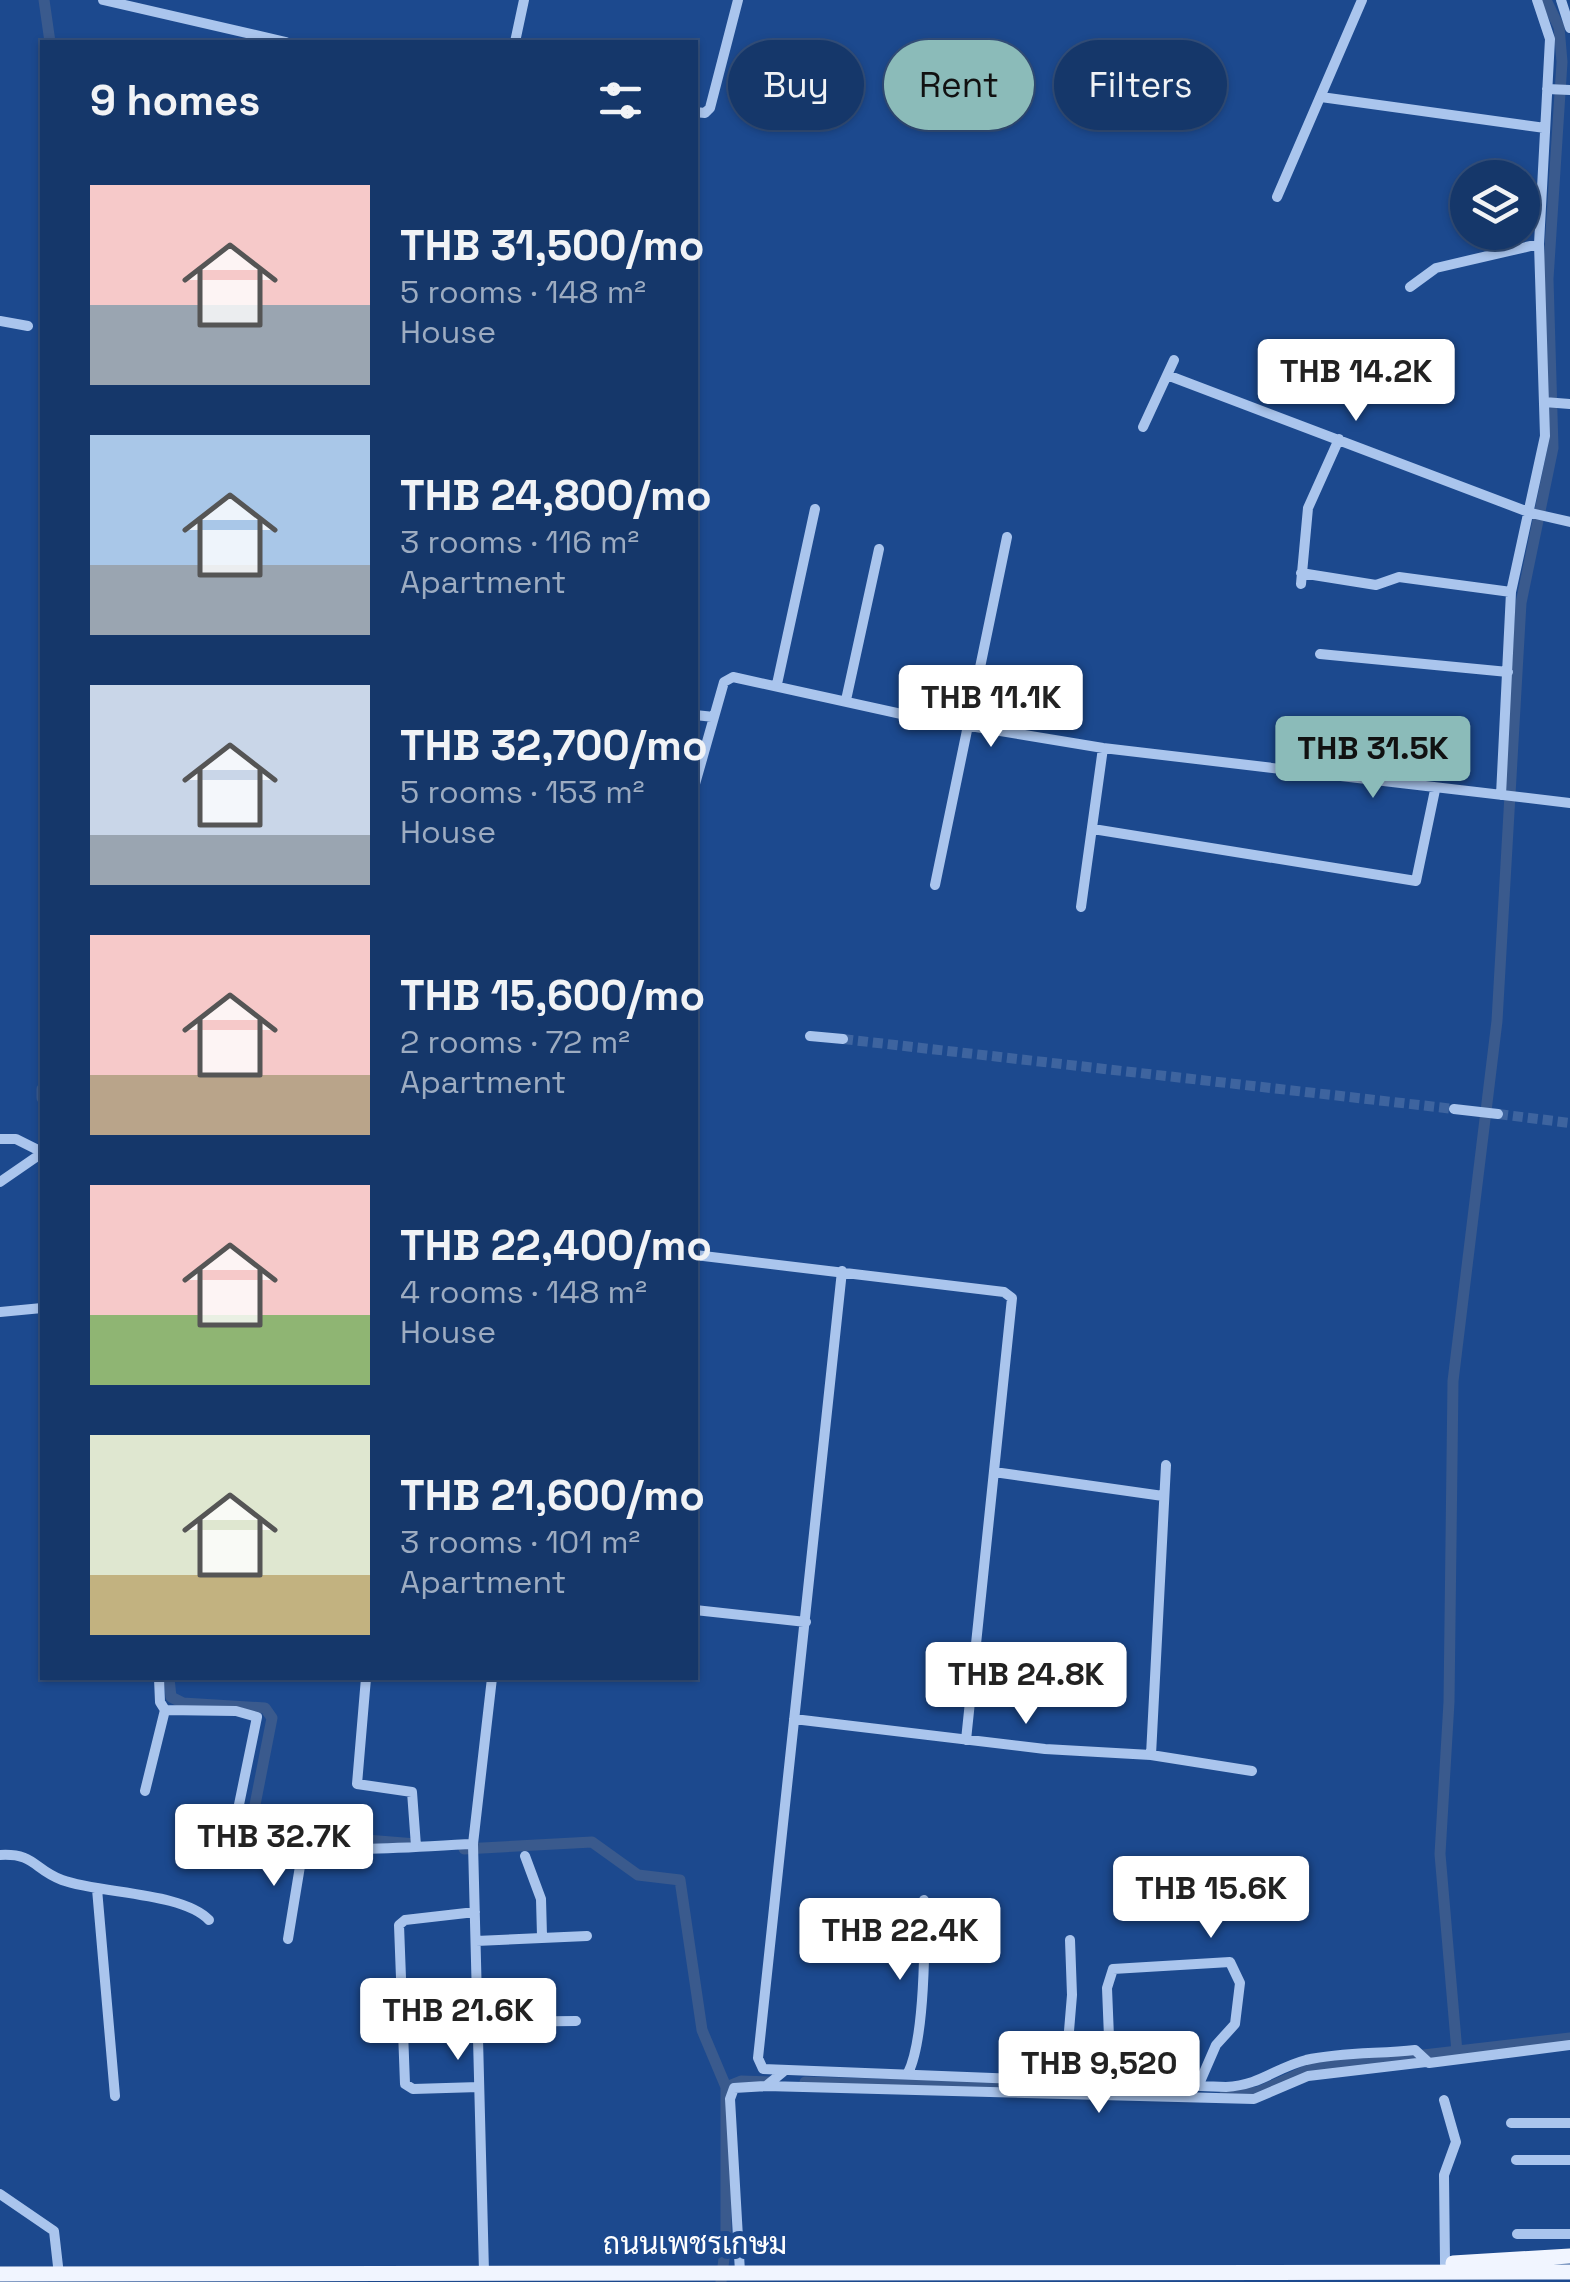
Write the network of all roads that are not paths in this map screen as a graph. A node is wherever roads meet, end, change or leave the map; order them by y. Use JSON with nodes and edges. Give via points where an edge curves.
{"nodes":[{"id":1,"x":102,"y":0,"type":"edge"},
{"id":2,"x":524,"y":0,"type":"edge"},
{"id":3,"x":738,"y":0,"type":"edge"},
{"id":4,"x":1362,"y":0,"type":"edge"},
{"id":5,"x":1537,"y":0,"type":"edge"},
{"id":6,"x":1561,"y":0,"type":"edge"},
{"id":7,"x":1570,"y":28,"type":"edge"},
{"id":8,"x":277,"y":40,"type":"edge"},
{"id":9,"x":515,"y":40,"type":"edge"},
{"id":10,"x":1558,"y":90,"type":"edge"},
{"id":11,"x":1321,"y":97,"type":"junction"},
{"id":12,"x":698,"y":112,"type":"edge"},
{"id":13,"x":1545,"y":128,"type":"junction"},
{"id":14,"x":1276,"y":198,"type":"dead end"},
{"id":15,"x":1540,"y":225,"type":"edge"},
{"id":16,"x":1513,"y":250,"type":"edge"},
{"id":17,"x":1539,"y":250,"type":"edge"},
{"id":18,"x":1410,"y":287,"type":"dead end"},
{"id":19,"x":0,"y":321,"type":"edge"},
{"id":20,"x":28,"y":326,"type":"dead end"},
{"id":21,"x":1174,"y":360,"type":"dead end"},
{"id":22,"x":1167,"y":375,"type":"junction"},
{"id":23,"x":1549,"y":402,"type":"junction"},
{"id":24,"x":1570,"y":404,"type":"edge"},
{"id":25,"x":1143,"y":426,"type":"dead end"},
{"id":26,"x":1339,"y":439,"type":"junction"},
{"id":27,"x":815,"y":509,"type":"dead end"},
{"id":28,"x":1536,"y":514,"type":"junction"},
{"id":29,"x":1570,"y":522,"type":"edge"},
{"id":30,"x":1007,"y":537,"type":"dead end"},
{"id":31,"x":879,"y":549,"type":"dead end"},
{"id":32,"x":1512,"y":592,"type":"junction"},
{"id":33,"x":1320,"y":654,"type":"dead end"},
{"id":34,"x":1508,"y":672,"type":"junction"},
{"id":35,"x":776,"y":684,"type":"junction"},
{"id":36,"x":846,"y":700,"type":"junction"},
{"id":37,"x":698,"y":715,"type":"edge"},
{"id":38,"x":714,"y":718,"type":"junction"},
{"id":39,"x":965,"y":726,"type":"junction"},
{"id":40,"x":1104,"y":748,"type":"junction"},
{"id":41,"x":698,"y":774,"type":"edge"},
{"id":42,"x":1435,"y":790,"type":"junction"},
{"id":43,"x":1507,"y":796,"type":"junction"},
{"id":44,"x":1570,"y":803,"type":"edge"},
{"id":45,"x":1093,"y":830,"type":"junction"},
{"id":46,"x":935,"y":885,"type":"dead end"},
{"id":47,"x":1081,"y":907,"type":"dead end"},
{"id":48,"x":810,"y":1036,"type":"dead end"},
{"id":49,"x":843,"y":1039,"type":"tunnel mouth"},
{"id":50,"x":1454,"y":1109,"type":"tunnel mouth"},
{"id":51,"x":1494,"y":1114,"type":"tunnel mouth"},
{"id":52,"x":0,"y":1139,"type":"edge"},
{"id":53,"x":40,"y":1151,"type":"edge"},
{"id":54,"x":40,"y":1153,"type":"edge"},
{"id":55,"x":0,"y":1182,"type":"edge"},
{"id":56,"x":698,"y":1255,"type":"edge"},
{"id":57,"x":842,"y":1271,"type":"junction"},
{"id":58,"x":40,"y":1308,"type":"edge"},
{"id":59,"x":0,"y":1312,"type":"edge"},
{"id":60,"x":1166,"y":1465,"type":"dead end"},
{"id":61,"x":994,"y":1472,"type":"junction"},
{"id":62,"x":1164,"y":1496,"type":"junction"},
{"id":63,"x":698,"y":1610,"type":"edge"},
{"id":64,"x":806,"y":1622,"type":"junction"},
{"id":65,"x":158,"y":1680,"type":"edge"},
{"id":66,"x":366,"y":1680,"type":"edge"},
{"id":67,"x":492,"y":1680,"type":"edge"},
{"id":68,"x":166,"y":1710,"type":"junction"},
{"id":69,"x":794,"y":1720,"type":"junction"},
{"id":70,"x":966,"y":1740,"type":"junction"},
{"id":71,"x":1151,"y":1755,"type":"junction"},
{"id":72,"x":1252,"y":1771,"type":"dead end"},
{"id":73,"x":145,"y":1791,"type":"dead end"},
{"id":74,"x":416,"y":1846,"type":"junction"},
{"id":75,"x":473,"y":1847,"type":"junction"},
{"id":76,"x":303,"y":1848,"type":"junction"},
{"id":77,"x":0,"y":1855,"type":"edge"},
{"id":78,"x":525,"y":1856,"type":"dead end"},
{"id":79,"x":97,"y":1888,"type":"junction"},
{"id":80,"x":924,"y":1900,"type":"dead end"},
{"id":81,"x":475,"y":1912,"type":"junction"},
{"id":82,"x":210,"y":1920,"type":"dead end"},
{"id":83,"x":542,"y":1936,"type":"junction"},
{"id":84,"x":588,"y":1936,"type":"dead end"},
{"id":85,"x":288,"y":1939,"type":"dead end"},
{"id":86,"x":1070,"y":1940,"type":"dead end"},
{"id":87,"x":476,"y":1941,"type":"junction"},
{"id":88,"x":576,"y":2021,"type":"dead end"},
{"id":89,"x":477,"y":2022,"type":"junction"},
{"id":90,"x":1109,"y":2036,"type":"dead end"},
{"id":91,"x":1570,"y":2045,"type":"edge"},
{"id":92,"x":1423,"y":2058,"type":"junction"},
{"id":93,"x":783,"y":2073,"type":"junction"},
{"id":94,"x":908,"y":2073,"type":"junction"},
{"id":95,"x":1066,"y":2079,"type":"junction"},
{"id":96,"x":1199,"y":2084,"type":"junction"},
{"id":97,"x":479,"y":2086,"type":"junction"},
{"id":98,"x":768,"y":2086,"type":"junction"},
{"id":99,"x":116,"y":2096,"type":"dead end"},
{"id":100,"x":1444,"y":2100,"type":"dead end"},
{"id":101,"x":1512,"y":2123,"type":"dead end"},
{"id":102,"x":1570,"y":2123,"type":"edge"},
{"id":103,"x":1516,"y":2160,"type":"dead end"},
{"id":104,"x":1570,"y":2160,"type":"edge"},
{"id":105,"x":0,"y":2194,"type":"edge"},
{"id":106,"x":1518,"y":2234,"type":"dead end"},
{"id":107,"x":1570,"y":2234,"type":"edge"},
{"id":108,"x":1570,"y":2256,"type":"edge"},
{"id":109,"x":1445,"y":2264,"type":"junction"},
{"id":110,"x":728,"y":2271,"type":"junction"},
{"id":111,"x":484,"y":2272,"type":"junction"},
{"id":112,"x":1390,"y":2272,"type":"junction"},
{"id":113,"x":1570,"y":2272,"type":"edge"},
{"id":114,"x":0,"y":2274,"type":"edge"},
{"id":115,"x":58,"y":2274,"type":"junction"}],
"edges":[{"from":1,"to":8,"type":"street"},
{"from":2,"to":9,"type":"street"},
{"from":3,"to":12,"type":"street","via":[[710,108]]},
{"from":4,"to":11,"type":"street"},
{"from":5,"to":10,"type":"street","via":[[1549,28]]},
{"from":6,"to":7,"type":"street"},
{"from":10,"to":13,"type":"street"},
{"from":11,"to":13,"type":"street"},
{"from":11,"to":14,"type":"street"},
{"from":13,"to":15,"type":"street"},
{"from":16,"to":18,"type":"street","via":[[1436,268]]},
{"from":17,"to":23,"type":"street"},
{"from":19,"to":20,"type":"street"},
{"from":21,"to":22,"type":"street"},
{"from":22,"to":25,"type":"street"},
{"from":22,"to":26,"type":"street"},
{"from":23,"to":24,"type":"street"},
{"from":23,"to":28,"type":"street"},
{"from":26,"to":28,"type":"street"},
{"from":26,"to":32,"type":"street","via":[[1308,508],[1301,578],[1376,585],[1399,577]]},
{"from":27,"to":35,"type":"street"},
{"from":28,"to":29,"type":"street"},
{"from":28,"to":32,"type":"street"},
{"from":30,"to":39,"type":"street"},
{"from":31,"to":36,"type":"street"},
{"from":32,"to":34,"type":"street"},
{"from":33,"to":34,"type":"street"},
{"from":34,"to":43,"type":"street"},
{"from":35,"to":36,"type":"street"},
{"from":35,"to":38,"type":"street","via":[[726,679]]},
{"from":36,"to":39,"type":"street"},
{"from":37,"to":38,"type":"street"},
{"from":38,"to":41,"type":"street"},
{"from":39,"to":40,"type":"street"},
{"from":39,"to":46,"type":"street"},
{"from":40,"to":42,"type":"street"},
{"from":40,"to":45,"type":"street"},
{"from":42,"to":43,"type":"street"},
{"from":42,"to":45,"type":"street","via":[[1416,882]]},
{"from":43,"to":44,"type":"street"},
{"from":45,"to":47,"type":"street"},
{"from":48,"to":49,"type":"street"},
{"from":50,"to":51,"type":"street"},
{"from":52,"to":53,"type":"street"},
{"from":54,"to":55,"type":"street"},
{"from":56,"to":57,"type":"street"},
{"from":57,"to":61,"type":"street","via":[[1009,1294]]},
{"from":57,"to":64,"type":"street"},
{"from":58,"to":59,"type":"street"},
{"from":60,"to":62,"type":"street"},
{"from":61,"to":62,"type":"street"},
{"from":61,"to":70,"type":"street"},
{"from":62,"to":71,"type":"street"},
{"from":63,"to":64,"type":"street"},
{"from":64,"to":69,"type":"street"},
{"from":65,"to":68,"type":"street"},
{"from":66,"to":74,"type":"street","via":[[357,1784],[412,1792]]},
{"from":67,"to":75,"type":"street"},
{"from":68,"to":73,"type":"street"},
{"from":68,"to":76,"type":"street","via":[[257,1717],[236,1829]]},
{"from":69,"to":70,"type":"street"},
{"from":69,"to":93,"type":"street","via":[[758,2058],[763,2069]]},
{"from":70,"to":71,"type":"street"},
{"from":71,"to":72,"type":"street"},
{"from":74,"to":75,"type":"street"},
{"from":74,"to":76,"type":"street"},
{"from":75,"to":81,"type":"street"},
{"from":76,"to":85,"type":"street"},
{"from":77,"to":79,"type":"street","via":[[24,1854],[52,1876]]},
{"from":78,"to":83,"type":"street","via":[[541,1899]]},
{"from":79,"to":82,"type":"street","via":[[190,1906]]},
{"from":79,"to":99,"type":"street"},
{"from":80,"to":94,"type":"street","via":[[920,2018]]},
{"from":81,"to":87,"type":"street"},
{"from":81,"to":97,"type":"street","via":[[400,1925],[405,2084]]},
{"from":83,"to":84,"type":"street"},
{"from":83,"to":87,"type":"street"},
{"from":86,"to":95,"type":"street"},
{"from":87,"to":89,"type":"street"},
{"from":88,"to":89,"type":"street"},
{"from":89,"to":97,"type":"street"},
{"from":90,"to":96,"type":"street","via":[[1112,1970],[1230,1962],[1240,1983],[1235,2024],[1216,2045]]},
{"from":91,"to":92,"type":"street","via":[[1507,2056]]},
{"from":92,"to":96,"type":"street","via":[[1311,2059],[1244,2086]]},
{"from":92,"to":98,"type":"street","via":[[1308,2076],[1248,2100]]},
{"from":93,"to":94,"type":"street"},
{"from":93,"to":98,"type":"street"},
{"from":94,"to":95,"type":"street"},
{"from":95,"to":96,"type":"street"},
{"from":97,"to":111,"type":"street"},
{"from":98,"to":110,"type":"street","via":[[737,2088],[730,2098]]},
{"from":100,"to":109,"type":"street","via":[[1456,2142],[1444,2175]]},
{"from":101,"to":102,"type":"street"},
{"from":103,"to":104,"type":"street"},
{"from":105,"to":115,"type":"street","via":[[54,2231]]},
{"from":106,"to":107,"type":"street"},
{"from":108,"to":109,"type":"main road","name":"ถนนเพชรเกษม"},
{"from":109,"to":112,"type":"main road","name":"ถนนเพชรเกษม"},
{"from":110,"to":111,"type":"main road","name":"ถนนเพชรเกษม"},
{"from":110,"to":112,"type":"main road","name":"ถนนเพชรเกษม"},
{"from":111,"to":115,"type":"main road","name":"ถนนเพชรเกษม"},
{"from":112,"to":113,"type":"main road","name":"ถนนเพชรเกษม"},
{"from":114,"to":115,"type":"main road","name":"ถนนเพชรเกษม"}]}
